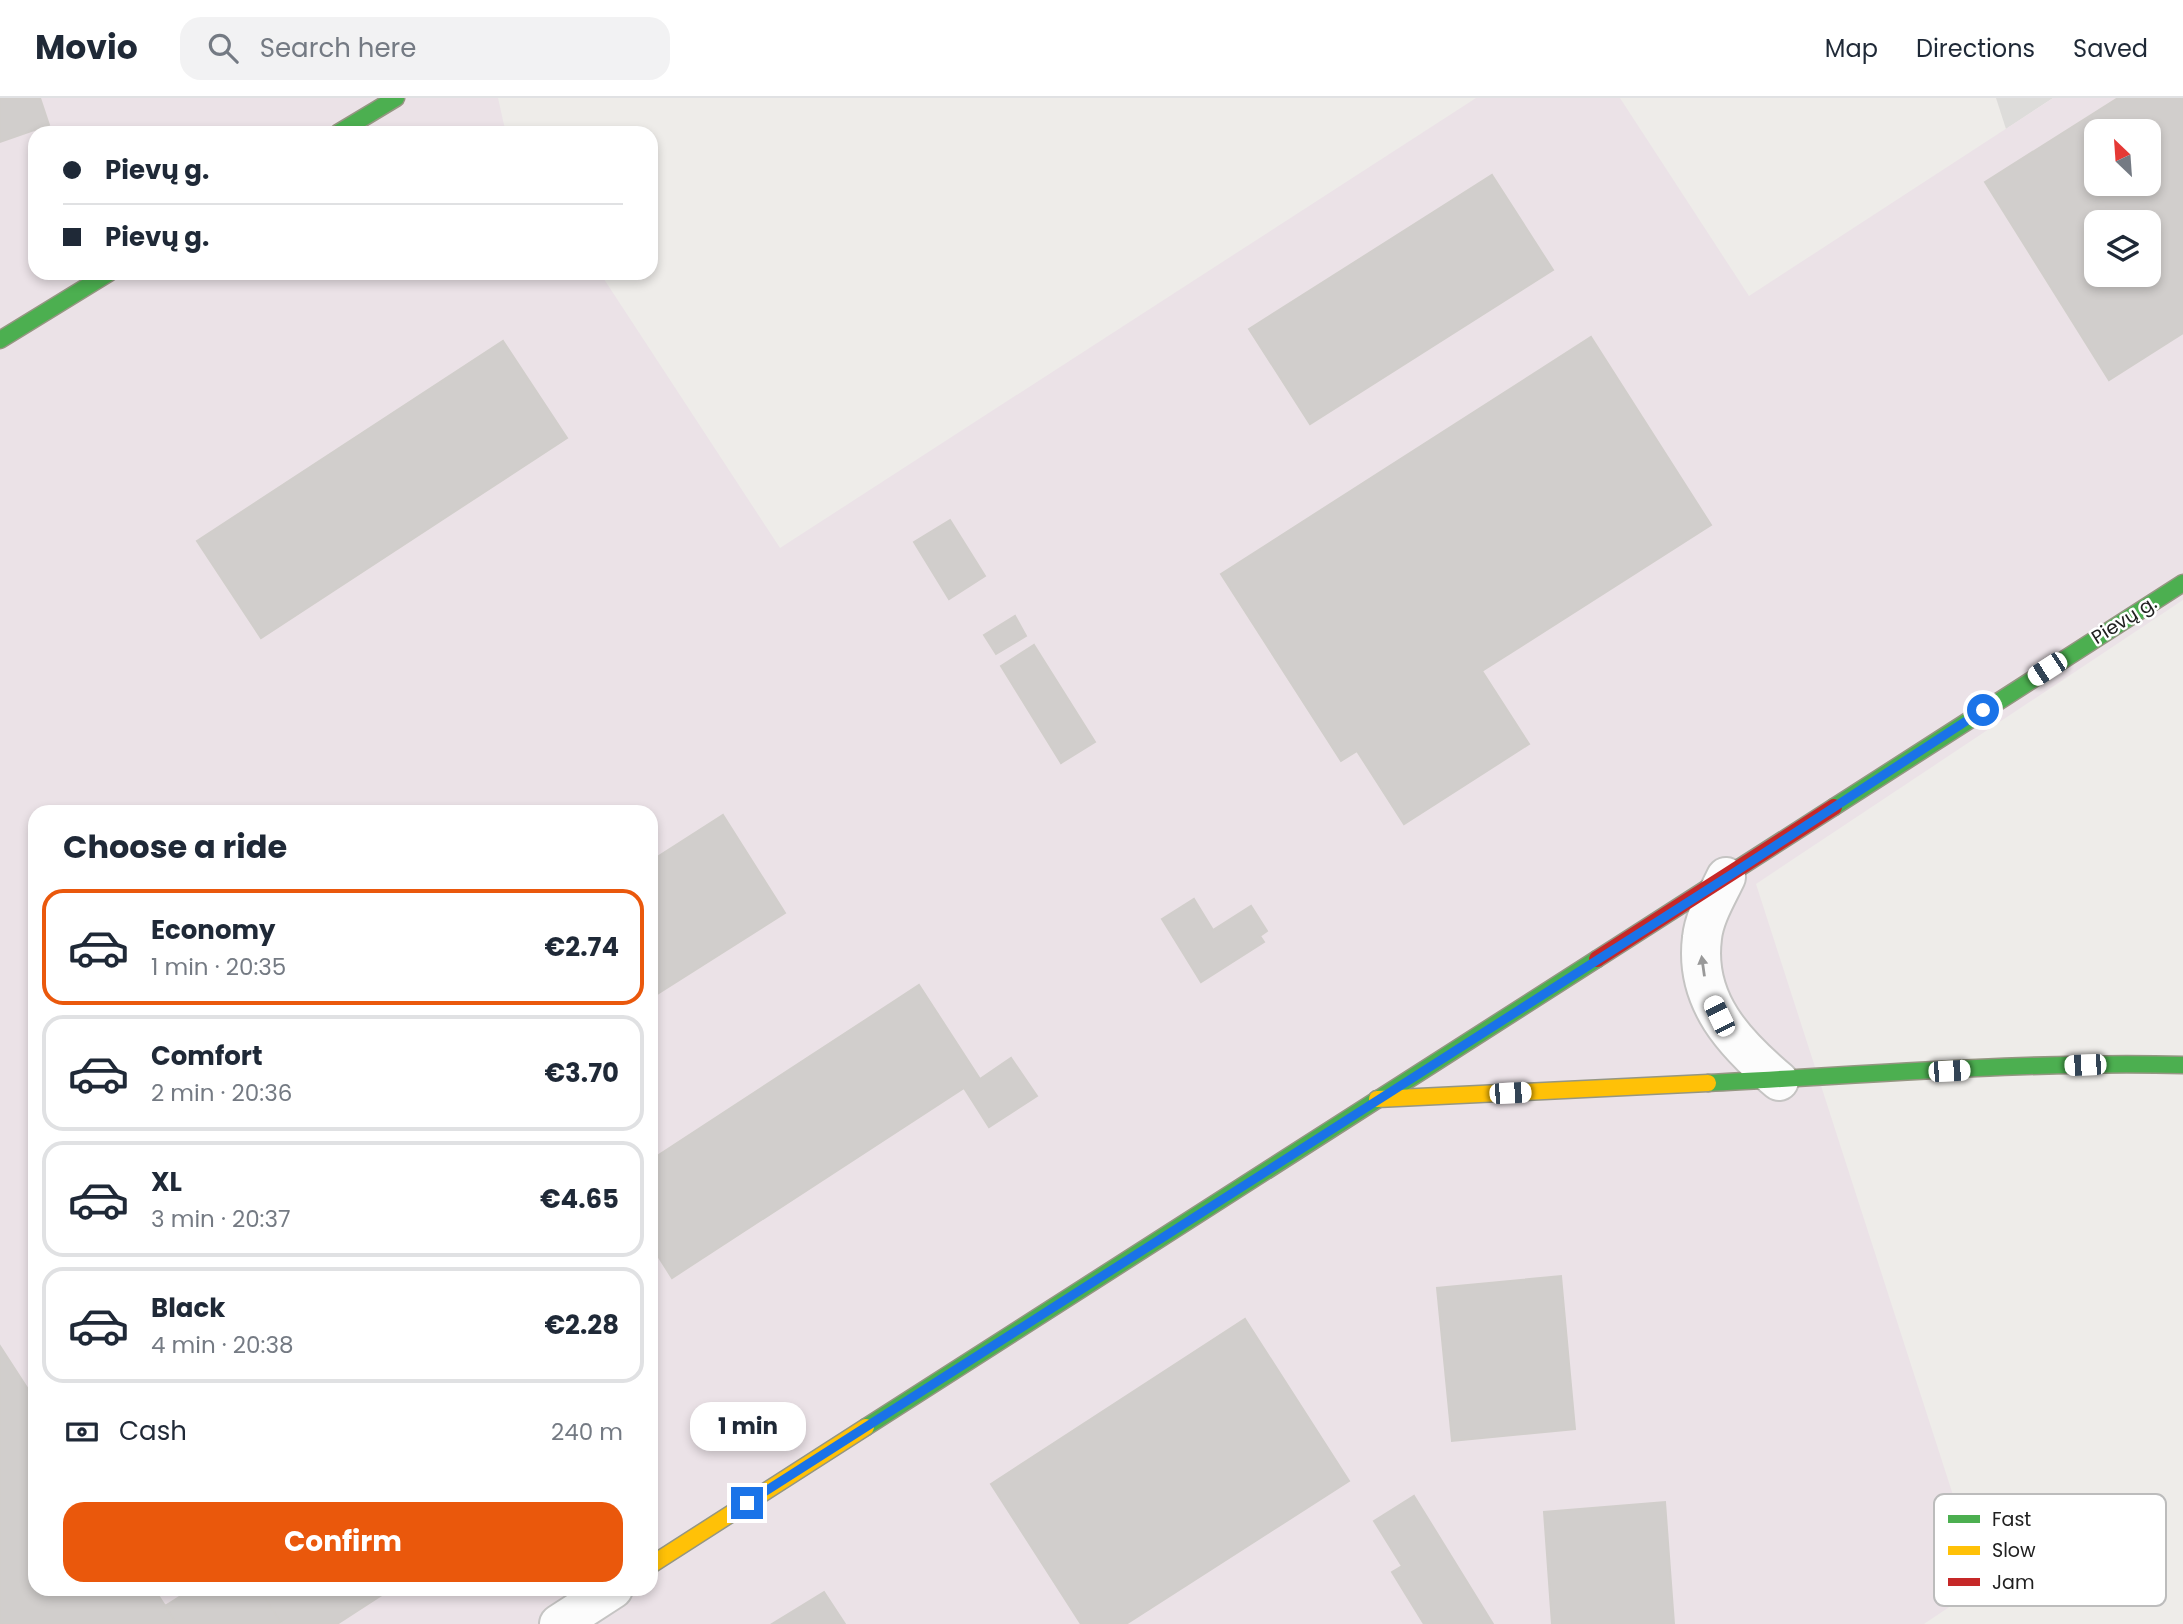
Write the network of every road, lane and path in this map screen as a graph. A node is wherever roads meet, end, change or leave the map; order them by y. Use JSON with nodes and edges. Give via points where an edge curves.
{"nodes":[{"id":1,"x":396,"y":98,"type":"edge"},
{"id":2,"x":350,"y":126,"type":"edge"},
{"id":3,"x":98,"y":280,"type":"edge"},
{"id":4,"x":0,"y":340,"type":"edge"},
{"id":5,"x":2183,"y":583,"type":"edge"},
{"id":6,"x":1726,"y":877,"type":"junction"},
{"id":7,"x":2183,"y":1065,"type":"edge"},
{"id":8,"x":1779,"y":1081,"type":"junction"},
{"id":9,"x":1376,"y":1099,"type":"junction"},
{"id":10,"x":658,"y":1560,"type":"edge"},
{"id":11,"x":602,"y":1596,"type":"edge"},
{"id":12,"x":559,"y":1624,"type":"edge"}],
"edges":[{"from":1,"to":2,"type":"street"},
{"from":3,"to":4,"type":"street"},
{"from":5,"to":6,"type":"street","name":"Pievų g."},
{"from":8,"to":6,"type":"street","one_way":true,"via":[[1732,1037],[1707,991],[1702,937]]},
{"from":6,"to":9,"type":"street","name":"Pievų g."},
{"from":7,"to":8,"type":"street","via":[[2004,1068]]},
{"from":8,"to":9,"type":"street"},
{"from":9,"to":10,"type":"street","name":"Pievų g."},
{"from":11,"to":12,"type":"street"}]}
